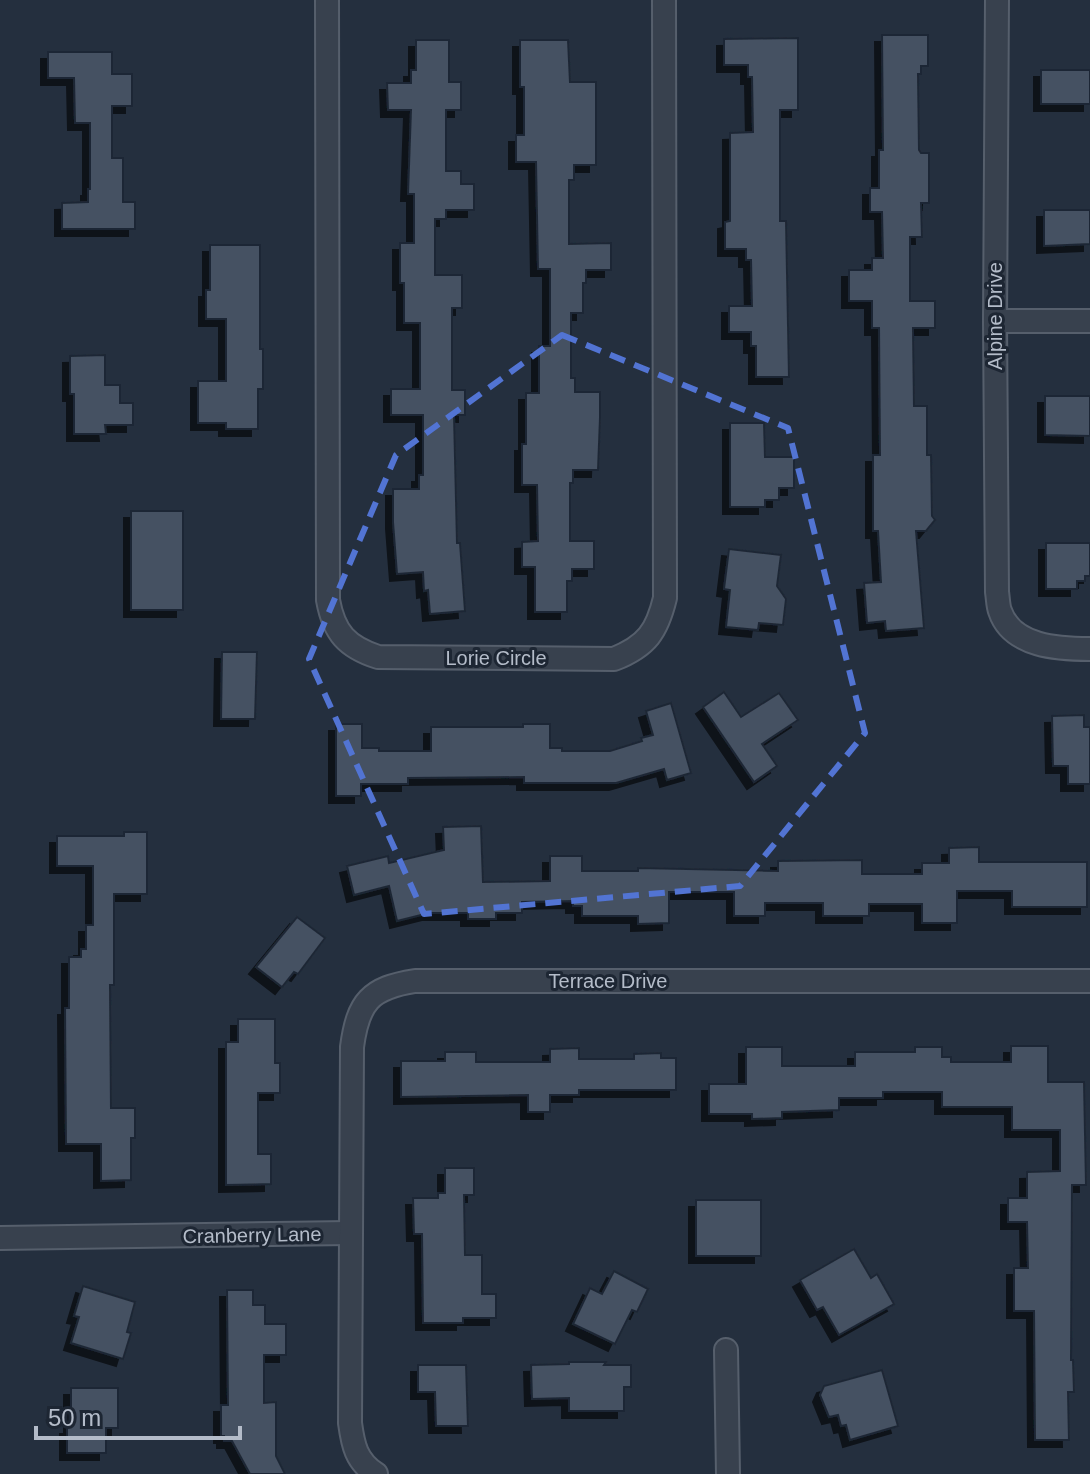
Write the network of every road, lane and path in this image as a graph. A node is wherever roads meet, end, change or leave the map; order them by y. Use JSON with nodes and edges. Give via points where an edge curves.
{"nodes":[{"id":1,"x":327,"y":0,"type":"edge"},
{"id":2,"x":664,"y":0,"type":"edge"},
{"id":3,"x":997,"y":0,"type":"edge"},
{"id":4,"x":995,"y":321,"type":"junction"},
{"id":5,"x":1090,"y":321,"type":"edge"},
{"id":6,"x":1090,"y":649,"type":"edge"},
{"id":7,"x":1090,"y":981,"type":"edge"},
{"id":8,"x":350,"y":1233,"type":"junction"},
{"id":9,"x":0,"y":1238,"type":"edge"},
{"id":10,"x":726,"y":1350,"type":"dead end"},
{"id":11,"x":376,"y":1474,"type":"edge"},
{"id":12,"x":728,"y":1474,"type":"edge"}],
"edges":[{"from":1,"to":2,"type":"street","name":"Lorie Circle","via":[[332,621],[359,651],[378,657],[614,659],[633,652],[648,638],[660,621],[665,598]]},
{"from":3,"to":4,"type":"street","name":"Alpine Drive"},
{"from":4,"to":5,"type":"street"},
{"from":4,"to":6,"type":"street","name":"Alpine Drive","via":[[1000,612],[1010,628],[1031,641],[1059,649]]},
{"from":7,"to":8,"type":"street","name":"Terrace Drive","via":[[389,985],[369,998],[355,1022]]},
{"from":8,"to":9,"type":"street","name":"Cranberry Lane"},
{"from":8,"to":11,"type":"street","name":"Cranberry Lane","via":[[350,1423],[363,1466]]},
{"from":10,"to":12,"type":"street"}]}
